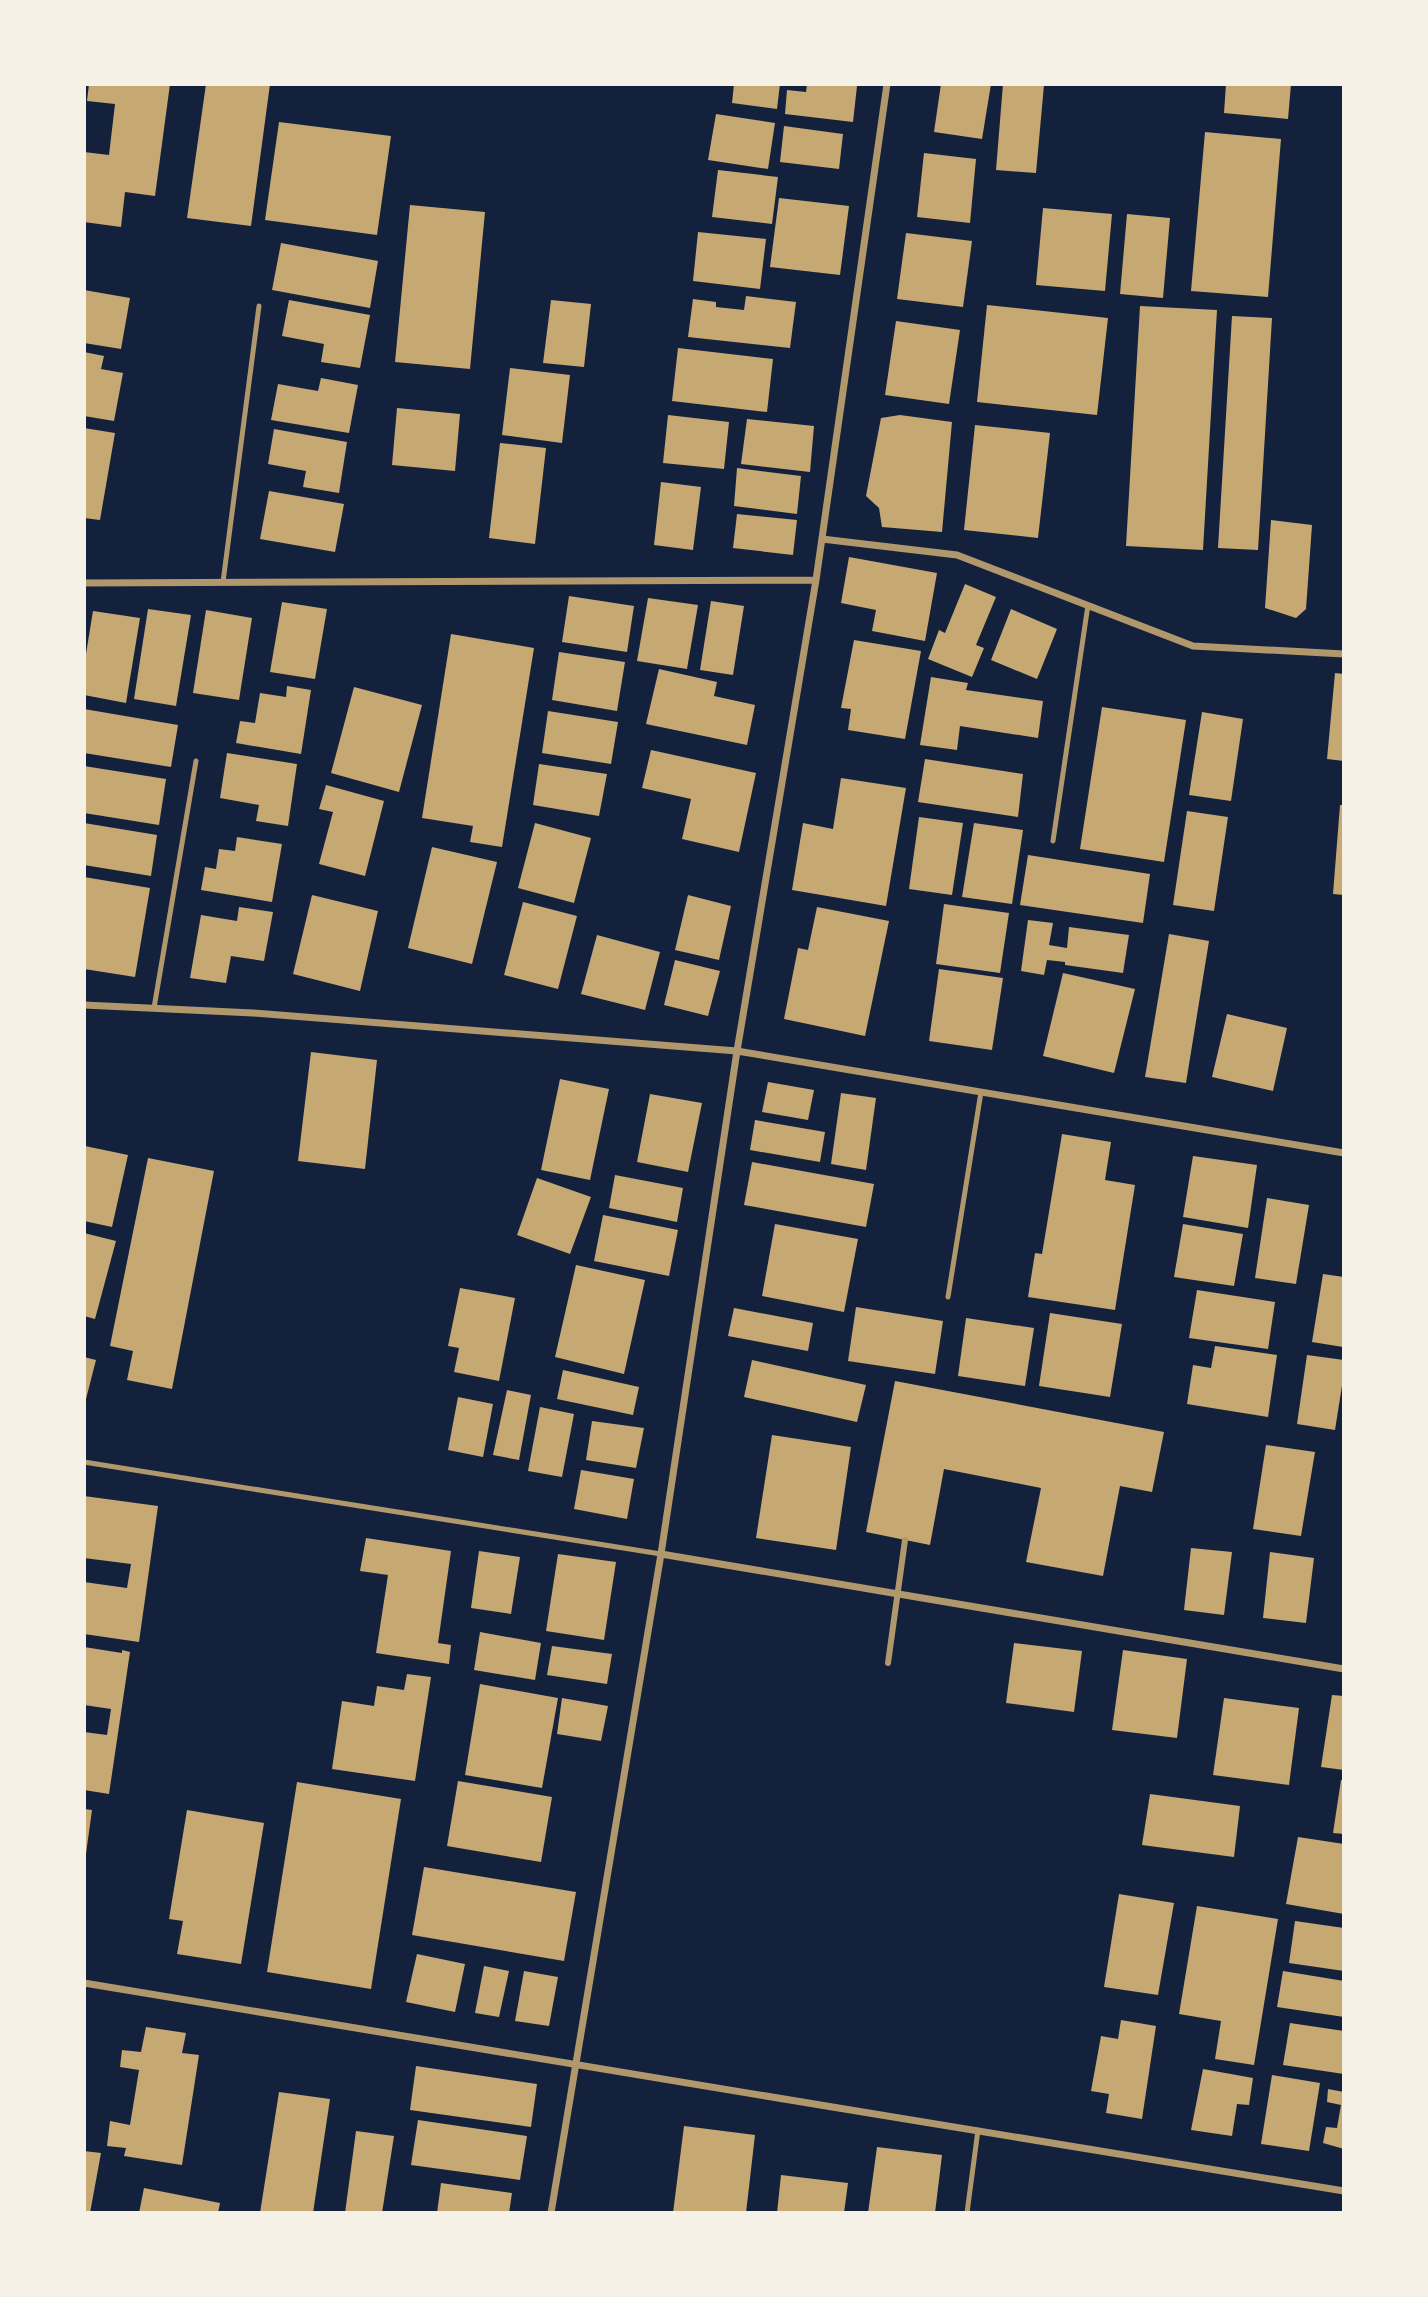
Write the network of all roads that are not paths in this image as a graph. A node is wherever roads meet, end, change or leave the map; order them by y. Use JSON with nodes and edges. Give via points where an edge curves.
{"nodes":[{"id":1,"x":887,"y":84,"type":"edge"},
{"id":2,"x":259,"y":306,"type":"dead end"},
{"id":3,"x":822,"y":539,"type":"junction"},
{"id":4,"x":816,"y":580,"type":"junction"},
{"id":5,"x":223,"y":582,"type":"junction"},
{"id":6,"x":84,"y":583,"type":"edge"},
{"id":7,"x":1088,"y":605,"type":"junction"},
{"id":8,"x":1344,"y":654,"type":"edge"},
{"id":9,"x":195,"y":761,"type":"dead end"},
{"id":10,"x":1053,"y":841,"type":"dead end"},
{"id":11,"x":84,"y":1004,"type":"edge"},
{"id":12,"x":154,"y":1008,"type":"junction"},
{"id":13,"x":737,"y":1051,"type":"junction"},
{"id":14,"x":981,"y":1092,"type":"junction"},
{"id":15,"x":1344,"y":1153,"type":"edge"},
{"id":16,"x":948,"y":1297,"type":"dead end"},
{"id":17,"x":84,"y":1462,"type":"edge"},
{"id":18,"x":905,"y":1540,"type":"dead end"},
{"id":19,"x":661,"y":1554,"type":"junction"},
{"id":20,"x":888,"y":1663,"type":"dead end"},
{"id":21,"x":1344,"y":1668,"type":"edge"},
{"id":22,"x":84,"y":1983,"type":"edge"},
{"id":23,"x":576,"y":2067,"type":"junction"},
{"id":24,"x":978,"y":2130,"type":"junction"},
{"id":25,"x":1344,"y":2191,"type":"edge"},
{"id":26,"x":551,"y":2213,"type":"edge"},
{"id":27,"x":967,"y":2213,"type":"edge"}],
"edges":[{"from":1,"to":3,"type":"street"},
{"from":2,"to":5,"type":"lane"},
{"from":3,"to":4,"type":"street"},
{"from":3,"to":7,"type":"street","via":[[957,555]]},
{"from":4,"to":5,"type":"street"},
{"from":4,"to":13,"type":"street"},
{"from":5,"to":6,"type":"street"},
{"from":7,"to":8,"type":"street","via":[[1193,646]]},
{"from":7,"to":10,"type":"lane"},
{"from":9,"to":12,"type":"lane"},
{"from":11,"to":12,"type":"street"},
{"from":12,"to":13,"type":"street"},
{"from":13,"to":14,"type":"street"},
{"from":13,"to":19,"type":"street"},
{"from":14,"to":15,"type":"street"},
{"from":14,"to":16,"type":"lane"},
{"from":17,"to":19,"type":"lane"},
{"from":18,"to":20,"type":"street"},
{"from":19,"to":21,"type":"street"},
{"from":19,"to":23,"type":"street"},
{"from":22,"to":23,"type":"street"},
{"from":23,"to":24,"type":"street"},
{"from":23,"to":26,"type":"street"},
{"from":24,"to":25,"type":"street"},
{"from":24,"to":27,"type":"lane"}]}
